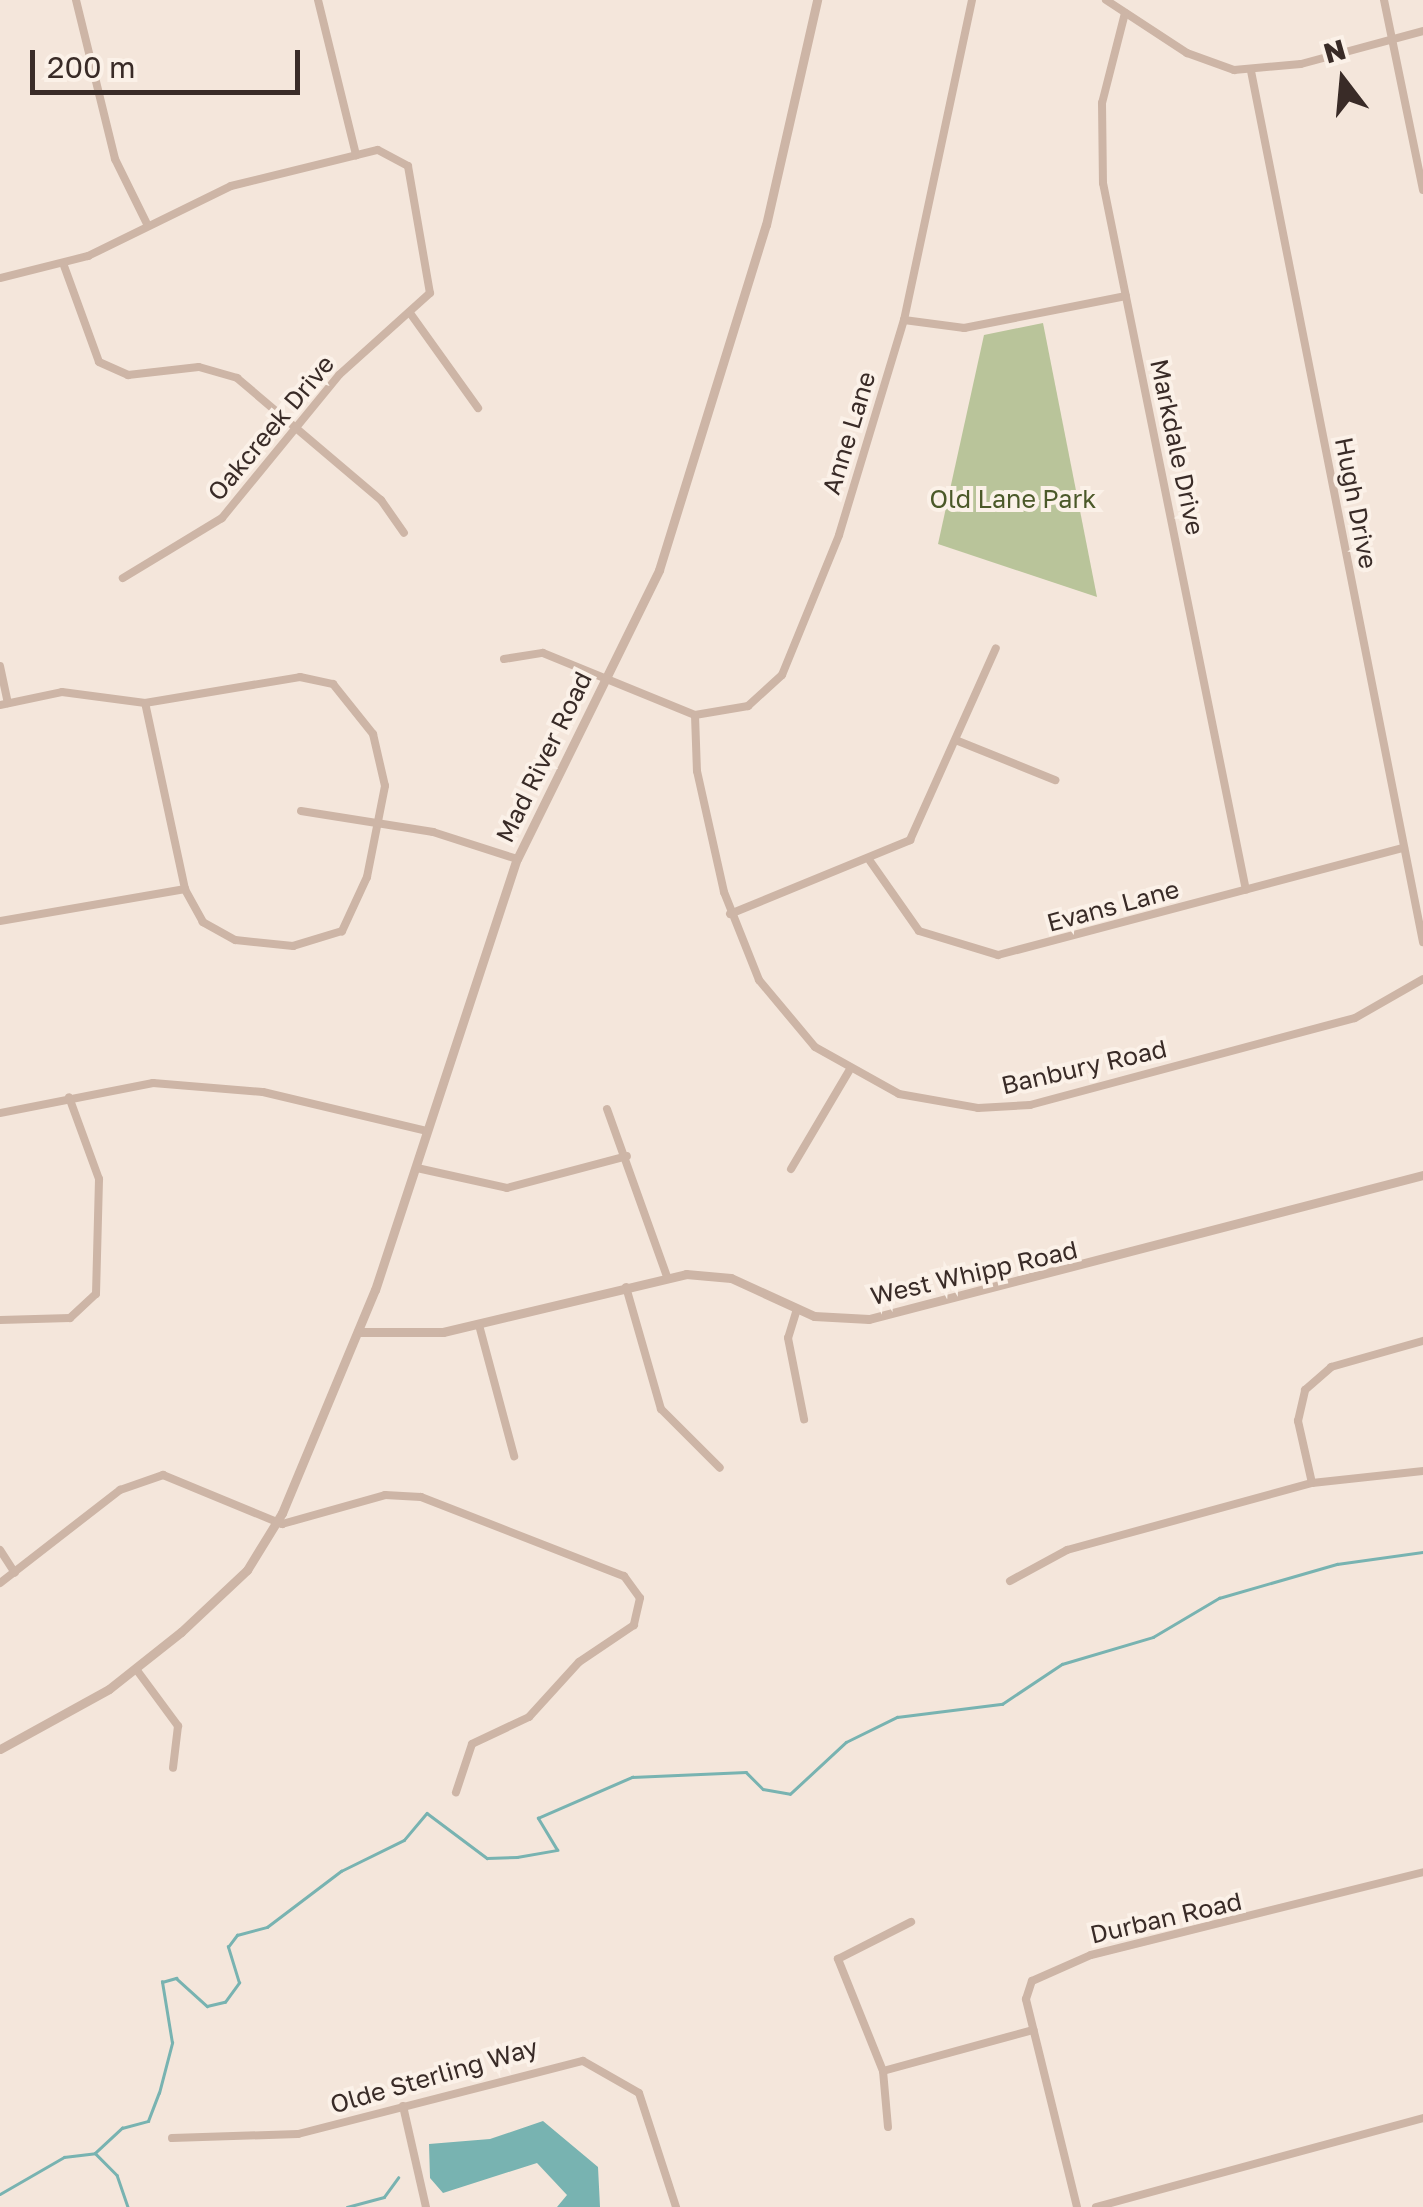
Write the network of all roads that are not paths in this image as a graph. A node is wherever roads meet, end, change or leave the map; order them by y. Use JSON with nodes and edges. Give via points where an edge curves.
{"nodes":[{"id":1,"x":76,"y":0,"type":"edge"},
{"id":2,"x":318,"y":0,"type":"edge"},
{"id":3,"x":816,"y":0,"type":"edge"},
{"id":4,"x":972,"y":0,"type":"edge"},
{"id":5,"x":1106,"y":0,"type":"edge"},
{"id":6,"x":1384,"y":0,"type":"edge"},
{"id":7,"x":1124,"y":13,"type":"junction"},
{"id":8,"x":1423,"y":30,"type":"edge"},
{"id":9,"x":1392,"y":40,"type":"junction"},
{"id":10,"x":1251,"y":72,"type":"junction"},
{"id":11,"x":356,"y":155,"type":"junction"},
{"id":12,"x":1423,"y":190,"type":"edge"},
{"id":13,"x":147,"y":224,"type":"junction"},
{"id":14,"x":63,"y":263,"type":"junction"},
{"id":15,"x":0,"y":278,"type":"edge"},
{"id":16,"x":1126,"y":296,"type":"junction"},
{"id":17,"x":410,"y":313,"type":"junction"},
{"id":18,"x":904,"y":320,"type":"junction"},
{"id":19,"x":478,"y":408,"type":"dead end"},
{"id":20,"x":296,"y":427,"type":"junction"},
{"id":21,"x":404,"y":534,"type":"dead end"},
{"id":22,"x":123,"y":578,"type":"dead end"},
{"id":23,"x":996,"y":648,"type":"dead end"},
{"id":24,"x":504,"y":659,"type":"dead end"},
{"id":25,"x":0,"y":666,"type":"edge"},
{"id":26,"x":603,"y":680,"type":"junction"},
{"id":27,"x":4,"y":704,"type":"edge"},
{"id":28,"x":145,"y":704,"type":"junction"},
{"id":29,"x":696,"y":716,"type":"junction"},
{"id":30,"x":958,"y":740,"type":"junction"},
{"id":31,"x":1055,"y":780,"type":"dead end"},
{"id":32,"x":301,"y":811,"type":"dead end"},
{"id":33,"x":382,"y":822,"type":"junction"},
{"id":34,"x":1404,"y":848,"type":"junction"},
{"id":35,"x":518,"y":859,"type":"junction"},
{"id":36,"x":870,"y":861,"type":"junction"},
{"id":37,"x":185,"y":889,"type":"junction"},
{"id":38,"x":1246,"y":890,"type":"junction"},
{"id":39,"x":730,"y":914,"type":"junction"},
{"id":40,"x":0,"y":921,"type":"edge"},
{"id":41,"x":1423,"y":942,"type":"edge"},
{"id":42,"x":1423,"y":979,"type":"edge"},
{"id":43,"x":849,"y":1071,"type":"junction"},
{"id":44,"x":69,"y":1097,"type":"junction"},
{"id":45,"x":607,"y":1110,"type":"dead end"},
{"id":46,"x":0,"y":1113,"type":"edge"},
{"id":47,"x":427,"y":1131,"type":"junction"},
{"id":48,"x":628,"y":1156,"type":"junction"},
{"id":49,"x":417,"y":1168,"type":"junction"},
{"id":50,"x":791,"y":1170,"type":"dead end"},
{"id":51,"x":1423,"y":1175,"type":"edge"},
{"id":52,"x":667,"y":1277,"type":"junction"},
{"id":53,"x":626,"y":1287,"type":"junction"},
{"id":54,"x":797,"y":1309,"type":"junction"},
{"id":55,"x":0,"y":1320,"type":"edge"},
{"id":56,"x":478,"y":1324,"type":"junction"},
{"id":57,"x":358,"y":1332,"type":"junction"},
{"id":58,"x":1423,"y":1342,"type":"edge"},
{"id":59,"x":804,"y":1420,"type":"dead end"},
{"id":60,"x":514,"y":1456,"type":"dead end"},
{"id":61,"x":720,"y":1468,"type":"dead end"},
{"id":62,"x":1423,"y":1471,"type":"edge"},
{"id":63,"x":1312,"y":1484,"type":"junction"},
{"id":64,"x":277,"y":1522,"type":"junction"},
{"id":65,"x":0,"y":1550,"type":"edge"},
{"id":66,"x":15,"y":1573,"type":"junction"},
{"id":67,"x":1010,"y":1581,"type":"dead end"},
{"id":68,"x":0,"y":1583,"type":"edge"},
{"id":69,"x":136,"y":1669,"type":"junction"},
{"id":70,"x":0,"y":1749,"type":"edge"},
{"id":71,"x":174,"y":1768,"type":"dead end"},
{"id":72,"x":456,"y":1792,"type":"dead end"},
{"id":73,"x":1423,"y":1872,"type":"edge"},
{"id":74,"x":910,"y":1922,"type":"dead end"},
{"id":75,"x":1033,"y":2030,"type":"junction"},
{"id":76,"x":883,"y":2070,"type":"junction"},
{"id":77,"x":404,"y":2106,"type":"junction"},
{"id":78,"x":1423,"y":2118,"type":"edge"},
{"id":79,"x":888,"y":2127,"type":"dead end"},
{"id":80,"x":172,"y":2138,"type":"dead end"},
{"id":81,"x":426,"y":2207,"type":"edge"},
{"id":82,"x":676,"y":2207,"type":"edge"},
{"id":83,"x":1077,"y":2207,"type":"edge"},
{"id":84,"x":1096,"y":2207,"type":"edge"}],
"edges":[{"from":1,"to":13,"type":"street","via":[[115,159]]},
{"from":2,"to":11,"type":"street"},
{"from":3,"to":26,"type":"street","name":"Mad River Road","via":[[772,206],[670,538]]},
{"from":4,"to":18,"type":"street","name":"Anne Lane"},
{"from":5,"to":7,"type":"street"},
{"from":6,"to":9,"type":"street"},
{"from":7,"to":10,"type":"street","via":[[1206,62]]},
{"from":7,"to":16,"type":"street","name":"Markdale Drive","via":[[1109,54],[1099,147]]},
{"from":8,"to":9,"type":"street"},
{"from":9,"to":10,"type":"street"},
{"from":9,"to":12,"type":"street"},
{"from":10,"to":34,"type":"street","name":"Hugh Drive"},
{"from":11,"to":13,"type":"street","via":[[210,192]]},
{"from":11,"to":17,"type":"street","name":"Oakcreek Drive","via":[[395,152],[412,174],[434,279]]},
{"from":13,"to":14,"type":"street"},
{"from":14,"to":15,"type":"street"},
{"from":14,"to":20,"type":"street","via":[[85,342],[107,369],[225,372]]},
{"from":16,"to":18,"type":"street","via":[[964,328]]},
{"from":16,"to":38,"type":"street","name":"Markdale Drive"},
{"from":17,"to":19,"type":"street"},
{"from":17,"to":20,"type":"street","name":"Oakcreek Drive"},
{"from":18,"to":29,"type":"street","name":"Anne Lane","via":[[793,656],[757,700]]},
{"from":20,"to":21,"type":"street","via":[[381,500]]},
{"from":20,"to":22,"type":"street","name":"Oakcreek Drive","via":[[212,527]]},
{"from":23,"to":30,"type":"street"},
{"from":24,"to":26,"type":"street","via":[[543,654]]},
{"from":25,"to":27,"type":"street"},
{"from":26,"to":29,"type":"street"},
{"from":26,"to":35,"type":"street","name":"Mad River Road"},
{"from":27,"to":28,"type":"street","via":[[62,692]]},
{"from":28,"to":33,"type":"street","via":[[300,677],[333,684],[378,747]]},
{"from":28,"to":37,"type":"street"},
{"from":29,"to":39,"type":"street","name":"Banbury Road","via":[[697,771]]},
{"from":30,"to":31,"type":"street"},
{"from":30,"to":36,"type":"street","via":[[917,832]]},
{"from":32,"to":33,"type":"street"},
{"from":33,"to":35,"type":"street"},
{"from":33,"to":37,"type":"street","via":[[342,932],[308,946],[228,938],[203,922]]},
{"from":34,"to":38,"type":"street","name":"Evans Lane"},
{"from":34,"to":41,"type":"street","name":"Hugh Drive"},
{"from":35,"to":47,"type":"street","name":"Mad River Road"},
{"from":36,"to":38,"type":"street","name":"Evans Lane","via":[[919,931],[977,954],[1016,952]]},
{"from":36,"to":39,"type":"street"},
{"from":37,"to":40,"type":"street"},
{"from":39,"to":43,"type":"street","name":"Banbury Road","via":[[776,1006]]},
{"from":42,"to":43,"type":"street","name":"Banbury Road","via":[[1355,1018],[1030,1105],[941,1105]]},
{"from":43,"to":50,"type":"street"},
{"from":44,"to":46,"type":"street"},
{"from":44,"to":47,"type":"street","via":[[197,1085],[325,1103]]},
{"from":44,"to":55,"type":"street","via":[[99,1179],[96,1294],[70,1318]]},
{"from":45,"to":48,"type":"street"},
{"from":47,"to":49,"type":"street","name":"Mad River Road"},
{"from":48,"to":49,"type":"street","via":[[507,1188]]},
{"from":48,"to":52,"type":"street"},
{"from":49,"to":57,"type":"street","name":"Mad River Road"},
{"from":51,"to":54,"type":"street","name":"West Whipp Road","via":[[922,1310],[844,1320]]},
{"from":52,"to":53,"type":"street","name":"West Whipp Road"},
{"from":52,"to":54,"type":"street","name":"West Whipp Road","via":[[731,1278]]},
{"from":53,"to":56,"type":"street","name":"West Whipp Road"},
{"from":53,"to":61,"type":"street","via":[[661,1410]]},
{"from":54,"to":59,"type":"street","via":[[788,1338]]},
{"from":56,"to":57,"type":"street","name":"West Whipp Road","via":[[400,1337]]},
{"from":56,"to":60,"type":"street"},
{"from":57,"to":64,"type":"street","name":"Mad River Road"},
{"from":58,"to":63,"type":"street","via":[[1331,1367],[1305,1390],[1298,1421]]},
{"from":62,"to":63,"type":"street"},
{"from":63,"to":67,"type":"street","via":[[1066,1550]]},
{"from":64,"to":66,"type":"street","via":[[186,1479],[153,1476],[120,1490]]},
{"from":64,"to":69,"type":"street","name":"Mad River Road","via":[[235,1584]]},
{"from":64,"to":72,"type":"street","via":[[385,1495],[421,1497],[596,1558],[636,1589],[634,1625],[579,1662],[529,1717],[472,1744]]},
{"from":65,"to":66,"type":"street"},
{"from":66,"to":68,"type":"street"},
{"from":69,"to":70,"type":"street","name":"Mad River Road"},
{"from":69,"to":71,"type":"street","via":[[178,1726]]},
{"from":73,"to":75,"type":"street","name":"Durban Road","via":[[1039,1975],[1026,1992]]},
{"from":74,"to":76,"type":"street","via":[[838,1959]]},
{"from":75,"to":76,"type":"street"},
{"from":75,"to":83,"type":"street","name":"Durban Road"},
{"from":76,"to":79,"type":"street"},
{"from":77,"to":80,"type":"street","name":"Olde Sterling Way","via":[[267,2140]]},
{"from":77,"to":81,"type":"street"},
{"from":77,"to":82,"type":"street","name":"Olde Sterling Way","via":[[557,2062],[608,2068],[646,2104]]},
{"from":78,"to":84,"type":"street"}]}
